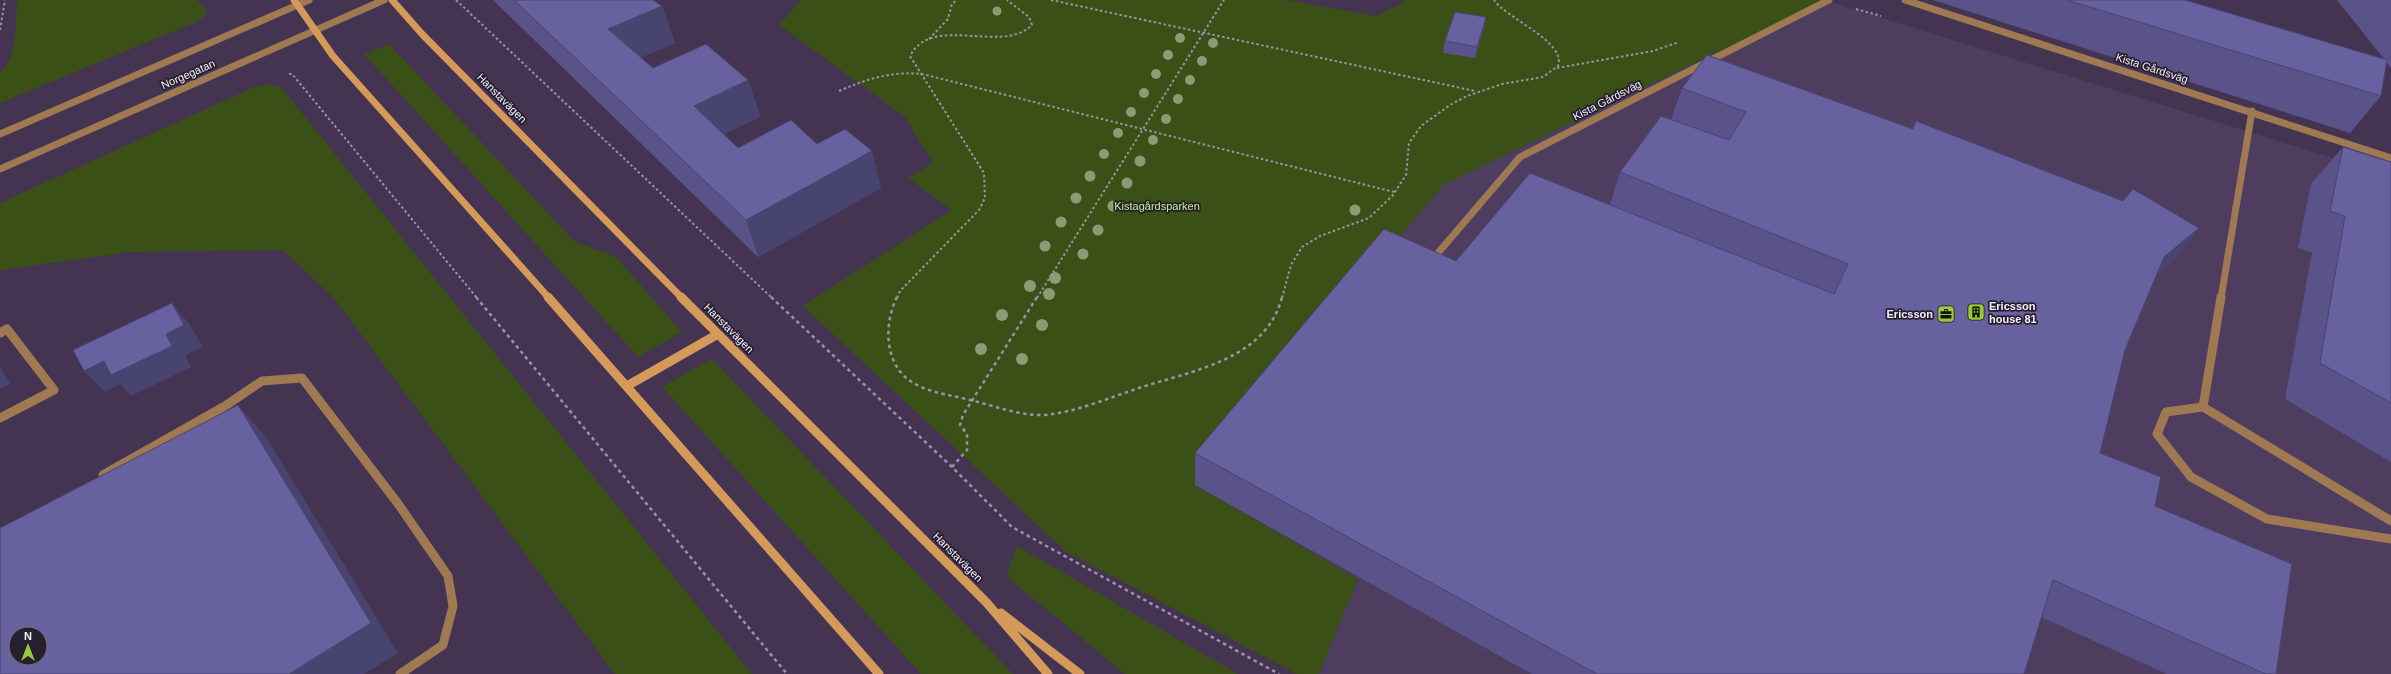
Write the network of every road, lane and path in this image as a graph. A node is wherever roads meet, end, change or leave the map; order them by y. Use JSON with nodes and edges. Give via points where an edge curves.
{"nodes":[{"id":1,"x":5,"y":0,"type":"edge"},
{"id":2,"x":309,"y":0,"type":"edge"},
{"id":3,"x":384,"y":0,"type":"edge"},
{"id":4,"x":392,"y":0,"type":"edge"},
{"id":5,"x":456,"y":0,"type":"edge"},
{"id":6,"x":958,"y":0,"type":"edge"},
{"id":7,"x":1007,"y":0,"type":"edge"},
{"id":8,"x":1051,"y":0,"type":"edge"},
{"id":9,"x":1224,"y":0,"type":"edge"},
{"id":10,"x":1494,"y":0,"type":"edge"},
{"id":11,"x":1829,"y":0,"type":"edge"},
{"id":12,"x":1905,"y":0,"type":"edge"},
{"id":13,"x":296,"y":2,"type":"edge"},
{"id":14,"x":0,"y":30,"type":"edge"},
{"id":15,"x":315,"y":30,"type":"junction"},
{"id":16,"x":1202,"y":34,"type":"junction"},
{"id":17,"x":928,"y":39,"type":"junction"},
{"id":18,"x":1686,"y":40,"type":"dead end"},
{"id":19,"x":1557,"y":68,"type":"junction"},
{"id":20,"x":292,"y":74,"type":"dead end"},
{"id":21,"x":922,"y":74,"type":"junction"},
{"id":22,"x":839,"y":91,"type":"dead end"},
{"id":23,"x":1475,"y":92,"type":"junction"},
{"id":24,"x":2252,"y":111,"type":"junction"},
{"id":25,"x":1142,"y":128,"type":"junction"},
{"id":26,"x":0,"y":134,"type":"edge"},
{"id":27,"x":2391,"y":158,"type":"edge"},
{"id":28,"x":0,"y":169,"type":"edge"},
{"id":29,"x":1394,"y":192,"type":"junction"},
{"id":30,"x":1429,"y":264,"type":"edge"},
{"id":31,"x":0,"y":333,"type":"edge"},
{"id":32,"x":718,"y":334,"type":"junction"},
{"id":33,"x":627,"y":386,"type":"junction"},
{"id":34,"x":972,"y":400,"type":"junction"},
{"id":35,"x":2203,"y":407,"type":"junction"},
{"id":36,"x":0,"y":418,"type":"edge"},
{"id":37,"x":952,"y":467,"type":"junction"},
{"id":38,"x":96,"y":479,"type":"edge"},
{"id":39,"x":2391,"y":521,"type":"edge"},
{"id":40,"x":2391,"y":539,"type":"edge"},
{"id":41,"x":986,"y":602,"type":"junction"},
{"id":42,"x":400,"y":674,"type":"edge"},
{"id":43,"x":787,"y":674,"type":"edge"},
{"id":44,"x":879,"y":674,"type":"edge"},
{"id":45,"x":1048,"y":674,"type":"edge"},
{"id":46,"x":1080,"y":674,"type":"edge"},
{"id":47,"x":1279,"y":674,"type":"edge"}],
"edges":[{"from":1,"to":14,"type":"path"},
{"from":2,"to":13,"type":"street","name":"Norgegatan"},
{"from":3,"to":15,"type":"street","name":"Norgegatan"},
{"from":4,"to":32,"type":"main road","name":"Hanstavägen","via":[[422,34]]},
{"from":5,"to":37,"type":"path"},
{"from":6,"to":17,"type":"path","via":[[952,4],[948,19]]},
{"from":7,"to":17,"type":"path","via":[[1029,17],[1032,25],[1020,34],[941,36]]},
{"from":8,"to":16,"type":"path"},
{"from":9,"to":16,"type":"path"},
{"from":10,"to":19,"type":"path","via":[[1500,9],[1555,48],[1560,60]]},
{"from":11,"to":30,"type":"street","name":"Kista Gårdsväg","via":[[1520,157]]},
{"from":12,"to":24,"type":"street","name":"Kista Gårdsväg"},
{"from":13,"to":15,"type":"main road"},
{"from":13,"to":26,"type":"street","name":"Norgegatan"},
{"from":15,"to":28,"type":"street","name":"Norgegatan"},
{"from":15,"to":33,"type":"main road","via":[[333,56]]},
{"from":16,"to":23,"type":"path"},
{"from":16,"to":25,"type":"path"},
{"from":17,"to":21,"type":"path","via":[[914,47],[910,56]]},
{"from":18,"to":19,"type":"path","via":[[1653,51]]},
{"from":19,"to":23,"type":"path","via":[[1549,74]]},
{"from":20,"to":43,"type":"path"},
{"from":21,"to":22,"type":"path","via":[[883,74]]},
{"from":21,"to":25,"type":"path"},
{"from":21,"to":34,"type":"path","via":[[984,174],[986,198],[970,220],[900,291],[892,304],[889,346],[901,376],[908,381]]},
{"from":23,"to":29,"type":"path","via":[[1445,108],[1411,138],[1406,152],[1406,174]]},
{"from":24,"to":27,"type":"street","name":"Kista Gårdsväg"},
{"from":24,"to":35,"type":"street"},
{"from":25,"to":29,"type":"path"},
{"from":25,"to":34,"type":"path"},
{"from":29,"to":34,"type":"path","via":[[1376,214],[1363,222],[1318,236],[1300,248],[1289,269],[1275,319],[1266,330],[1226,358],[1208,367],[1070,409],[1036,415],[1018,413]]},
{"from":31,"to":36,"type":"street","via":[[7,329],[54,390]]},
{"from":32,"to":33,"type":"main road"},
{"from":32,"to":41,"type":"main road","name":"Hanstavägen"},
{"from":33,"to":44,"type":"main road"},
{"from":34,"to":37,"type":"path","via":[[960,425],[967,434],[967,450]]},
{"from":35,"to":39,"type":"street"},
{"from":35,"to":40,"type":"street","via":[[2166,412],[2157,434],[2191,477],[2267,519]]},
{"from":37,"to":47,"type":"path","via":[[1012,527]]},
{"from":38,"to":42,"type":"street","via":[[225,406],[262,381],[302,378],[399,505],[448,576],[453,606],[443,645]]},
{"from":41,"to":45,"type":"main road","name":"Hanstavägen"},
{"from":41,"to":46,"type":"main road"}]}
